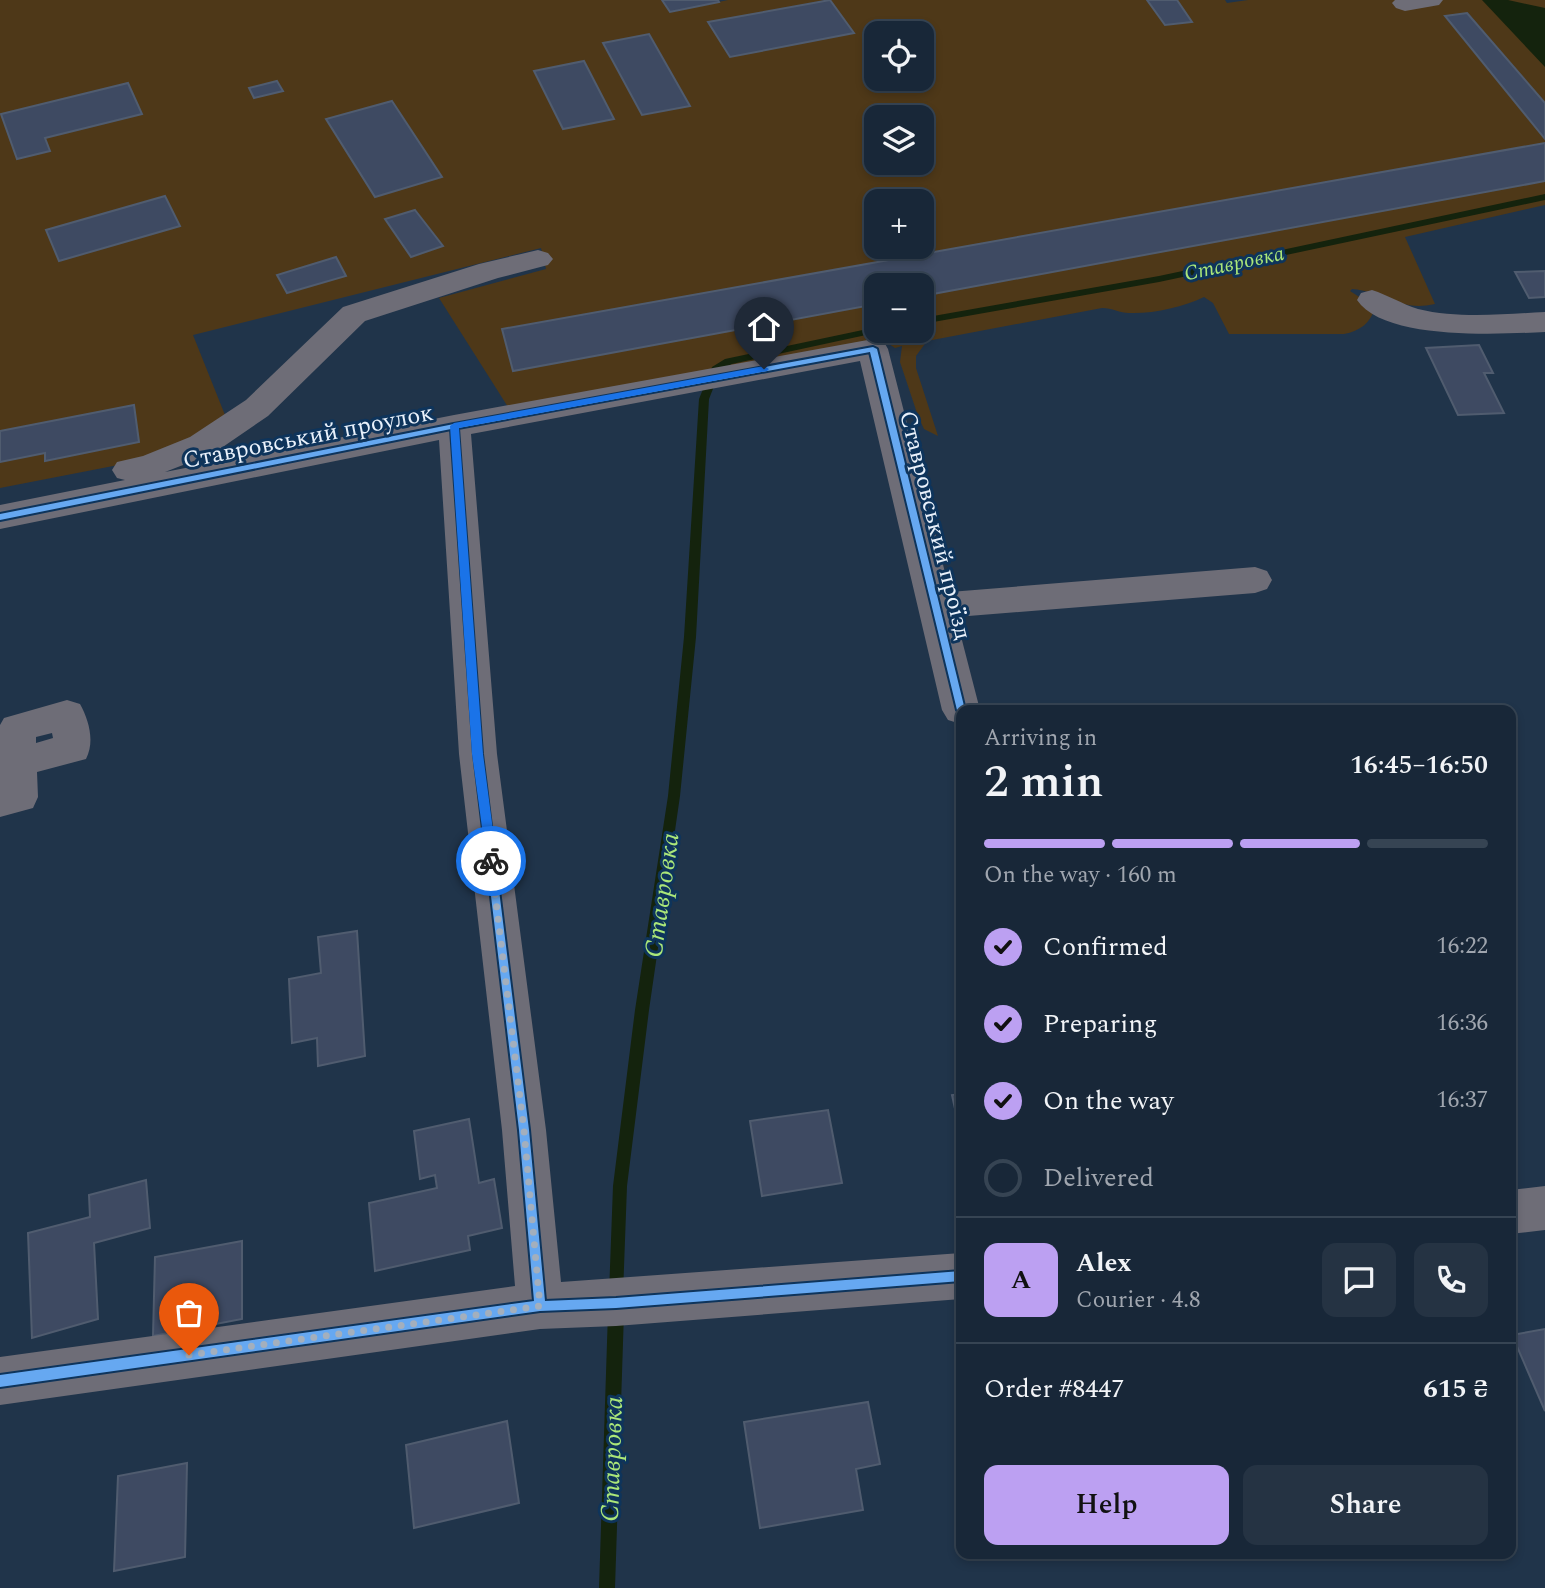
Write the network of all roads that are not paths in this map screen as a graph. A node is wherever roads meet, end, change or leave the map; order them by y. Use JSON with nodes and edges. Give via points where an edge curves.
{"nodes":[{"id":1,"x":538,"y":260,"type":"dead end"},
{"id":2,"x":1372,"y":300,"type":"dead end"},
{"id":3,"x":1545,"y":322,"type":"edge"},
{"id":4,"x":873,"y":349,"type":"joint"},
{"id":5,"x":454,"y":426,"type":"junction"},
{"id":6,"x":0,"y":496,"type":"edge"},
{"id":7,"x":0,"y":517,"type":"edge"},
{"id":8,"x":1255,"y":580,"type":"dead end"},
{"id":9,"x":936,"y":606,"type":"junction"},
{"id":10,"x":960,"y":705,"type":"edge"},
{"id":11,"x":20,"y":762,"type":"dead end"},
{"id":12,"x":0,"y":801,"type":"edge"},
{"id":13,"x":1545,"y":1208,"type":"edge"},
{"id":14,"x":1516,"y":1211,"type":"edge"},
{"id":15,"x":956,"y":1276,"type":"edge"},
{"id":16,"x":540,"y":1306,"type":"junction"},
{"id":17,"x":0,"y":1381,"type":"edge"}],
"edges":[{"from":1,"to":6,"type":"street","via":[[354,314],[257,408],[202,445],[149,466]]},
{"from":2,"to":3,"type":"street","via":[[1393,313],[1440,322]]},
{"from":4,"to":5,"type":"street","name":"Ставровський проулок"},
{"from":4,"to":9,"type":"street","name":"Ставровський проїзд"},
{"from":5,"to":7,"type":"street","name":"Ставровський проулок"},
{"from":5,"to":16,"type":"street","via":[[478,754],[524,1130]]},
{"from":8,"to":9,"type":"street"},
{"from":9,"to":10,"type":"street","name":"Ставровський проїзд"},
{"from":11,"to":12,"type":"street","via":[[19,797]]},
{"from":13,"to":14,"type":"street"},
{"from":15,"to":16,"type":"street"},
{"from":16,"to":17,"type":"street"}]}
